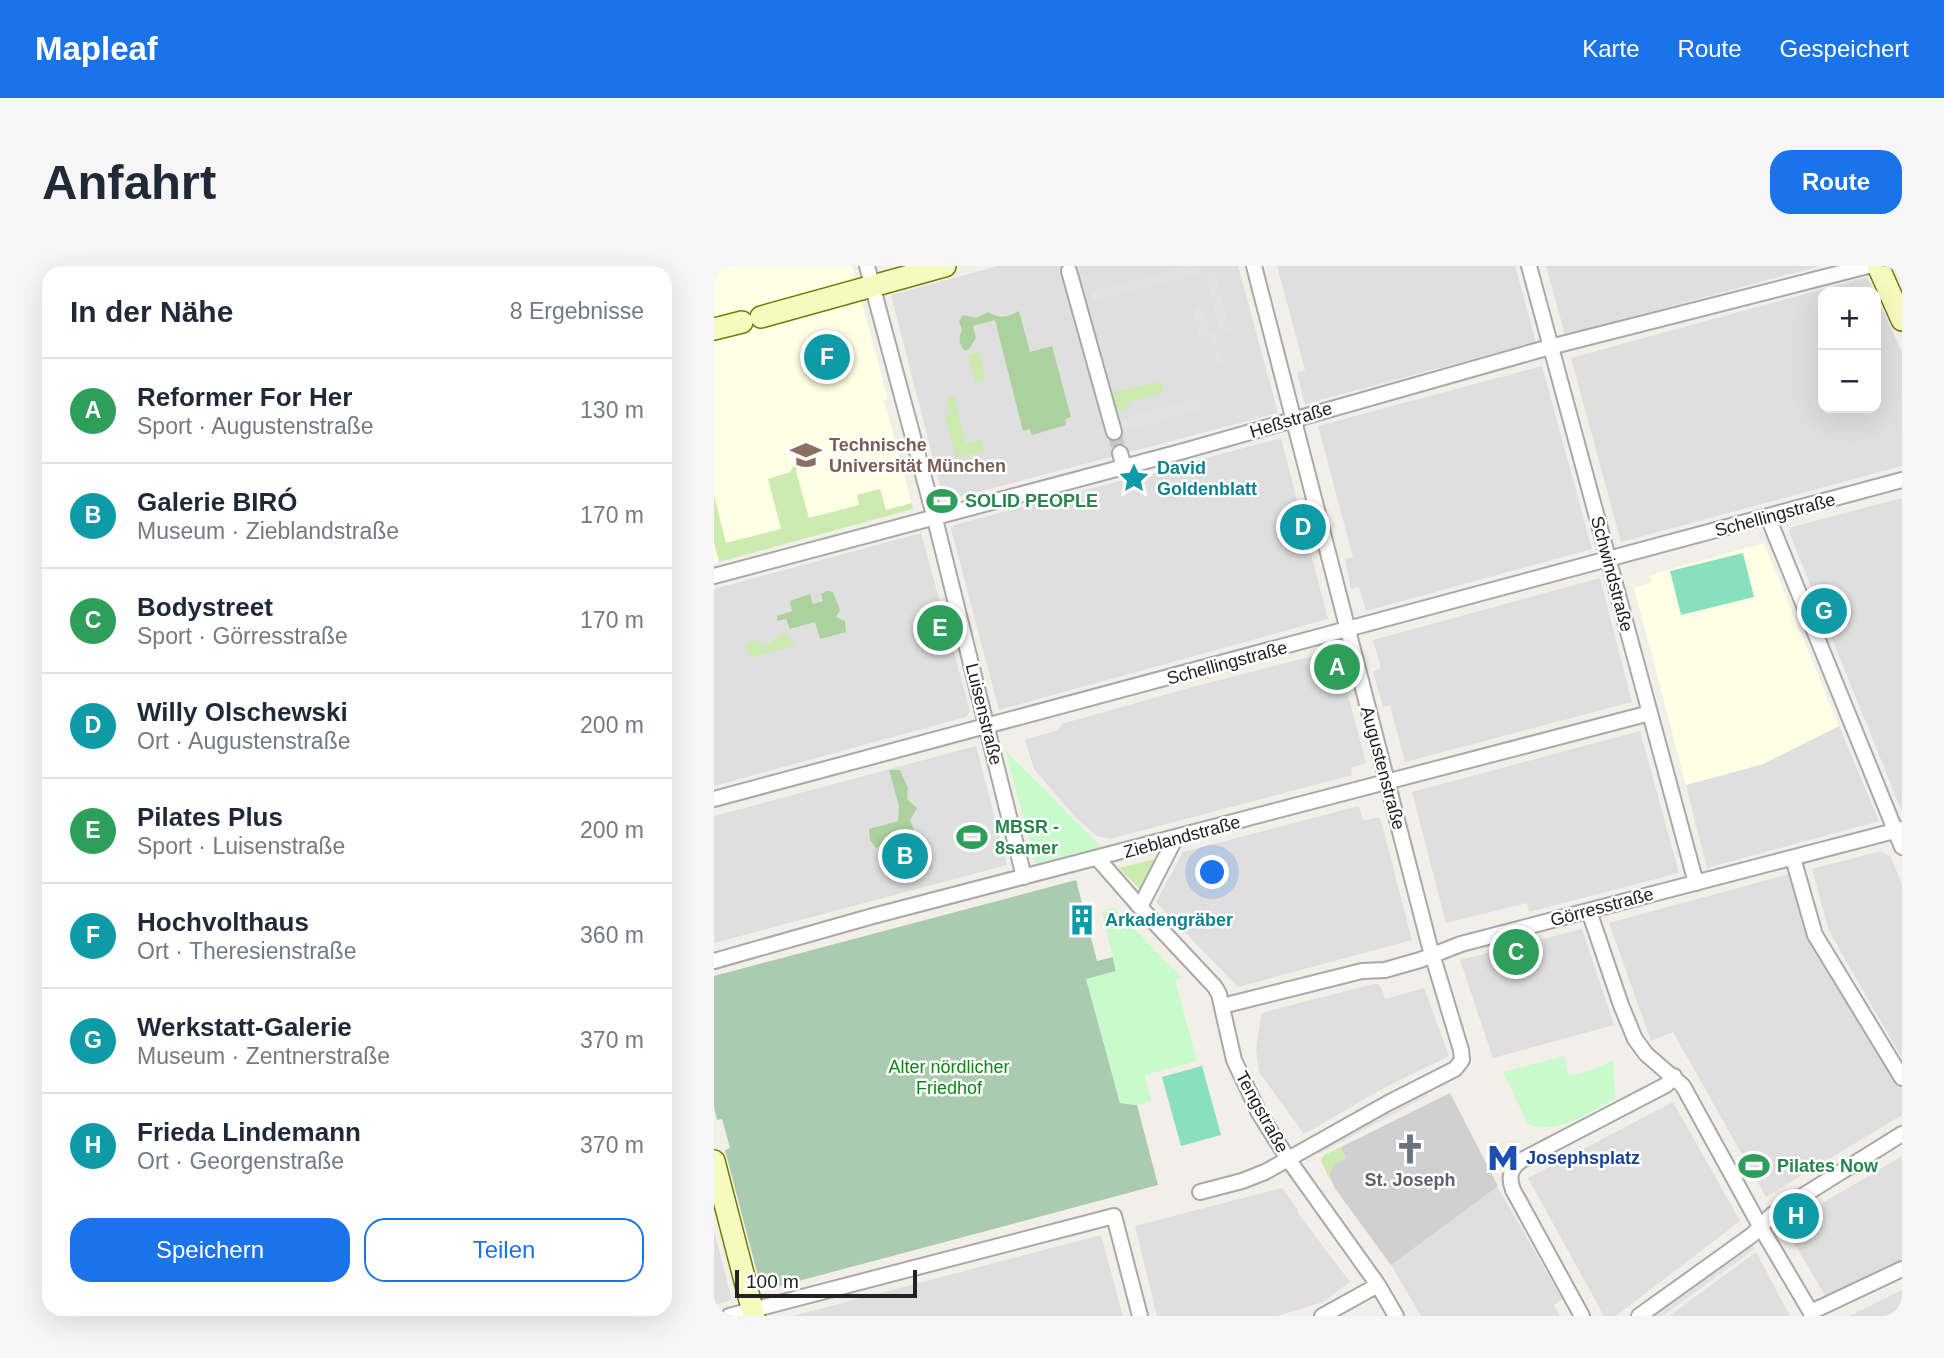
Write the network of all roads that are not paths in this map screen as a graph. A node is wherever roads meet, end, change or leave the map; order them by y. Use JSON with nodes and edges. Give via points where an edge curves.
{"nodes":[{"id":1,"x":945,"y":266,"type":"edge"},
{"id":2,"x":1254,"y":266,"type":"edge"},
{"id":3,"x":1529,"y":266,"type":"edge"},
{"id":4,"x":1868,"y":266,"type":"edge"},
{"id":5,"x":1878,"y":266,"type":"edge"},
{"id":6,"x":1069,"y":271,"type":"dead end"},
{"id":7,"x":870,"y":276,"type":"edge"},
{"id":8,"x":1902,"y":320,"type":"edge"},
{"id":9,"x":714,"y":329,"type":"edge"},
{"id":10,"x":1550,"y":347,"type":"junction"},
{"id":11,"x":1294,"y":419,"type":"junction"},
{"id":12,"x":1114,"y":432,"type":"tunnel mouth"},
{"id":13,"x":1902,"y":480,"type":"edge"},
{"id":14,"x":1768,"y":517,"type":"junction"},
{"id":15,"x":935,"y":519,"type":"junction"},
{"id":16,"x":1608,"y":559,"type":"junction"},
{"id":17,"x":714,"y":576,"type":"edge"},
{"id":18,"x":1348,"y":630,"type":"junction"},
{"id":19,"x":1650,"y":713,"type":"junction"},
{"id":20,"x":987,"y":726,"type":"junction"},
{"id":21,"x":1387,"y":782,"type":"junction"},
{"id":22,"x":714,"y":799,"type":"edge"},
{"id":23,"x":1899,"y":830,"type":"edge"},
{"id":24,"x":1175,"y":839,"type":"junction"},
{"id":25,"x":1902,"y":847,"type":"edge"},
{"id":26,"x":1793,"y":858,"type":"junction"},
{"id":27,"x":1098,"y":859,"type":"junction"},
{"id":28,"x":1024,"y":877,"type":"junction"},
{"id":29,"x":1696,"y":883,"type":"junction"},
{"id":30,"x":1140,"y":907,"type":"junction"},
{"id":31,"x":1589,"y":911,"type":"junction"},
{"id":32,"x":1432,"y":955,"type":"junction"},
{"id":33,"x":714,"y":961,"type":"edge"},
{"id":34,"x":1222,"y":1006,"type":"junction"},
{"id":35,"x":1674,"y":1076,"type":"junction"},
{"id":36,"x":1902,"y":1078,"type":"edge"},
{"id":37,"x":1902,"y":1134,"type":"edge"},
{"id":38,"x":1288,"y":1159,"type":"junction"},
{"id":39,"x":714,"y":1161,"type":"edge"},
{"id":40,"x":1200,"y":1192,"type":"dead end"},
{"id":41,"x":719,"y":1200,"type":"edge"},
{"id":42,"x":1760,"y":1226,"type":"junction"},
{"id":43,"x":1902,"y":1269,"type":"edge"},
{"id":44,"x":1378,"y":1285,"type":"junction"},
{"id":45,"x":753,"y":1313,"type":"edge"},
{"id":46,"x":1812,"y":1314,"type":"edge"},
{"id":47,"x":729,"y":1316,"type":"edge"},
{"id":48,"x":1140,"y":1316,"type":"edge"},
{"id":49,"x":1322,"y":1316,"type":"edge"},
{"id":50,"x":1396,"y":1316,"type":"edge"},
{"id":51,"x":1582,"y":1316,"type":"edge"},
{"id":52,"x":1639,"y":1316,"type":"edge"}],
"edges":[{"from":1,"to":7,"type":"main road"},
{"from":2,"to":11,"type":"street","name":"Augustenstraße"},
{"from":3,"to":10,"type":"street","name":"Schwindstraße"},
{"from":4,"to":10,"type":"street","name":"Heßstraße"},
{"from":5,"to":8,"type":"main road"},
{"from":6,"to":12,"type":"street"},
{"from":7,"to":9,"type":"main road"},
{"from":7,"to":15,"type":"street","name":"Luisenstraße"},
{"from":10,"to":11,"type":"street","name":"Heßstraße"},
{"from":10,"to":16,"type":"street","name":"Schwindstraße"},
{"from":11,"to":15,"type":"street","name":"Heßstraße","via":[[1122,460]]},
{"from":11,"to":18,"type":"street","name":"Augustenstraße"},
{"from":13,"to":14,"type":"street","name":"Schellingstraße"},
{"from":14,"to":16,"type":"street","name":"Schellingstraße"},
{"from":14,"to":23,"type":"street"},
{"from":15,"to":17,"type":"street","name":"Heßstraße"},
{"from":15,"to":20,"type":"street","name":"Luisenstraße"},
{"from":16,"to":18,"type":"street","name":"Schellingstraße"},
{"from":16,"to":19,"type":"street","name":"Schwindstraße"},
{"from":18,"to":20,"type":"street","name":"Schellingstraße"},
{"from":18,"to":21,"type":"street","name":"Augustenstraße"},
{"from":19,"to":21,"type":"street","name":"Zieblandstraße"},
{"from":19,"to":29,"type":"street","name":"Schwindstraße"},
{"from":20,"to":22,"type":"street","name":"Schellingstraße"},
{"from":20,"to":28,"type":"street","name":"Luisenstraße"},
{"from":21,"to":24,"type":"street","name":"Zieblandstraße"},
{"from":21,"to":32,"type":"street","name":"Augustenstraße"},
{"from":23,"to":25,"type":"street"},
{"from":23,"to":26,"type":"street","name":"Görresstraße"},
{"from":24,"to":27,"type":"street","name":"Zieblandstraße"},
{"from":24,"to":30,"type":"street"},
{"from":26,"to":29,"type":"street","name":"Görresstraße"},
{"from":26,"to":36,"type":"street","via":[[1815,935]]},
{"from":27,"to":28,"type":"street","name":"Zieblandstraße"},
{"from":27,"to":30,"type":"street","name":"Tengstraße"},
{"from":28,"to":33,"type":"street","name":"Zieblandstraße"},
{"from":29,"to":31,"type":"street","name":"Görresstraße"},
{"from":30,"to":34,"type":"street","name":"Tengstraße","via":[[1215,987]]},
{"from":31,"to":32,"type":"street","name":"Görresstraße"},
{"from":31,"to":35,"type":"street","via":[[1635,1039]]},
{"from":32,"to":34,"type":"street","name":"Görresstraße"},
{"from":32,"to":38,"type":"street","name":"Augustenstraße","via":[[1461,1050],[1461,1065]]},
{"from":34,"to":38,"type":"street","name":"Tengstraße","via":[[1241,1078]]},
{"from":35,"to":42,"type":"street"},
{"from":35,"to":51,"type":"street","via":[[1667,1085],[1513,1168],[1513,1191]]},
{"from":37,"to":42,"type":"street"},
{"from":38,"to":40,"type":"street","via":[[1255,1177]]},
{"from":38,"to":44,"type":"street","name":"Tengstraße"},
{"from":39,"to":41,"type":"main road"},
{"from":41,"to":45,"type":"main road"},
{"from":42,"to":46,"type":"street"},
{"from":42,"to":52,"type":"street"},
{"from":43,"to":46,"type":"street"},
{"from":44,"to":49,"type":"street"},
{"from":44,"to":50,"type":"street","name":"Tengstraße"},
{"from":45,"to":47,"type":"street"},
{"from":45,"to":48,"type":"street","via":[[1114,1216]]}]}
